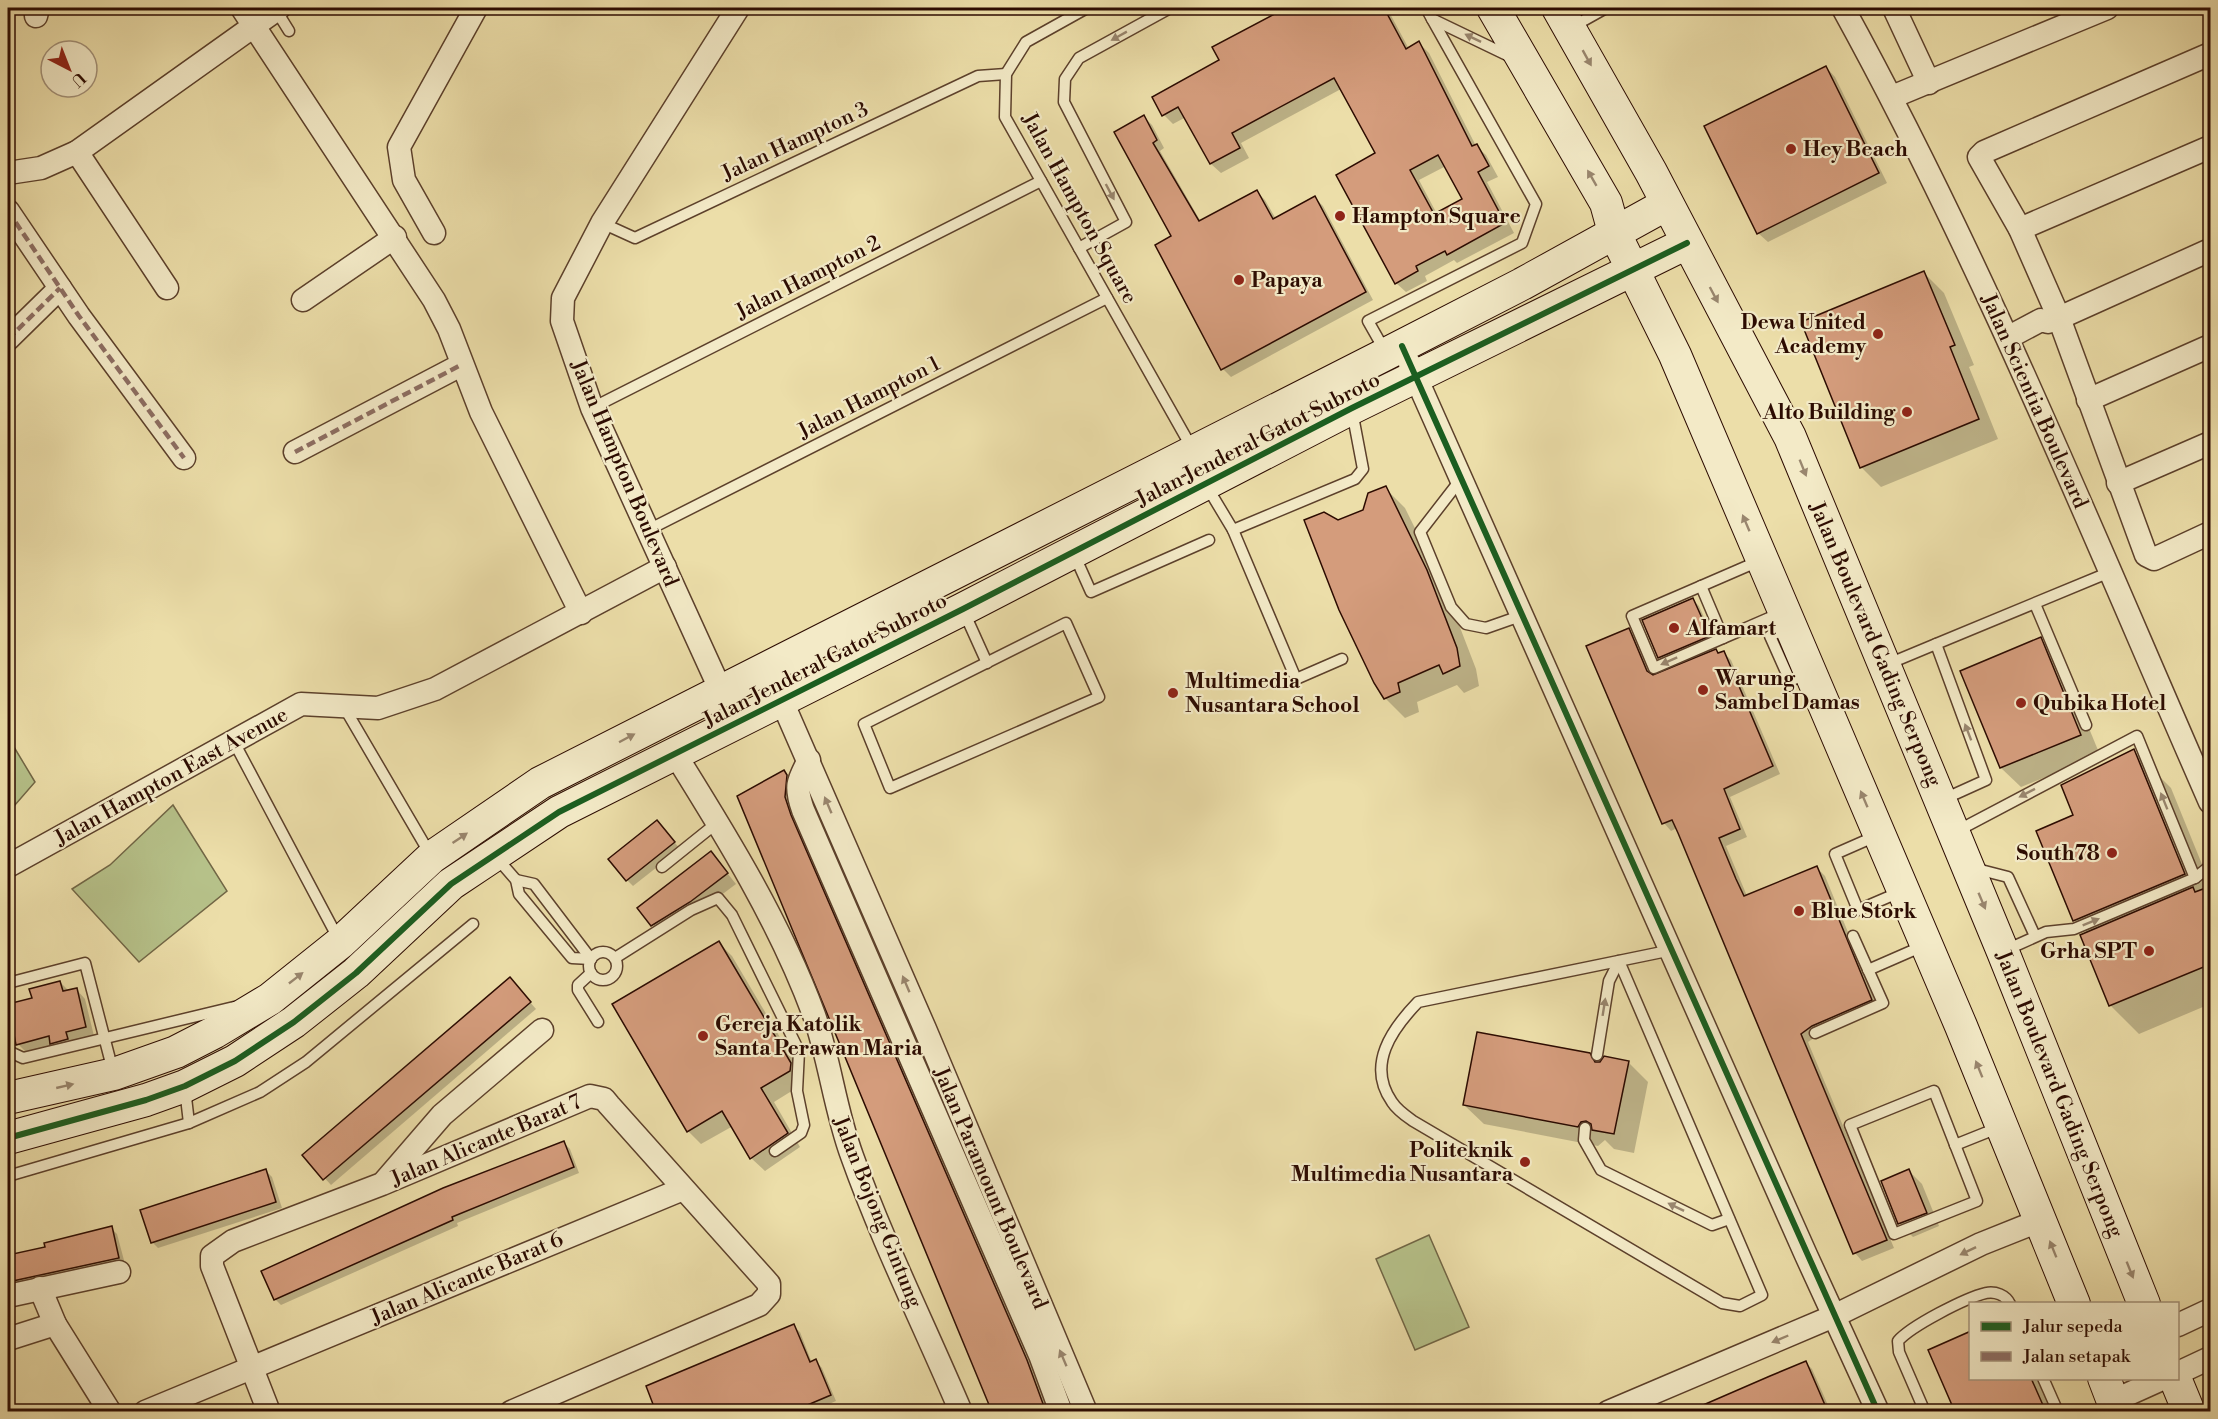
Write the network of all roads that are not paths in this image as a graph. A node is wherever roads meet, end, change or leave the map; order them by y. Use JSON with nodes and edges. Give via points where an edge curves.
{"nodes":[{"id":1,"x":476,"y":8,"type":"edge"},
{"id":2,"x":738,"y":8,"type":"edge"},
{"id":3,"x":1088,"y":8,"type":"edge"},
{"id":4,"x":1170,"y":8,"type":"edge"},
{"id":5,"x":1426,"y":8,"type":"edge"},
{"id":6,"x":1492,"y":8,"type":"edge"},
{"id":7,"x":1606,"y":8,"type":"edge"},
{"id":8,"x":1843,"y":8,"type":"edge"},
{"id":9,"x":1894,"y":8,"type":"edge"},
{"id":10,"x":2107,"y":8,"type":"edge"},
{"id":11,"x":278,"y":9,"type":"edge"},
{"id":12,"x":248,"y":16,"type":"edge"},
{"id":13,"x":1564,"y":18,"type":"edge"},
{"id":14,"x":1432,"y":19,"type":"junction"},
{"id":15,"x":290,"y":32,"type":"dead end"},
{"id":16,"x":2211,"y":54,"type":"edge"},
{"id":17,"x":1525,"y":63,"type":"junction"},
{"id":18,"x":1006,"y":74,"type":"junction"},
{"id":19,"x":1926,"y":84,"type":"junction"},
{"id":20,"x":1892,"y":97,"type":"junction"},
{"id":21,"x":2211,"y":147,"type":"edge"},
{"id":22,"x":76,"y":152,"type":"junction"},
{"id":23,"x":8,"y":173,"type":"edge"},
{"id":24,"x":1041,"y":181,"type":"junction"},
{"id":25,"x":1667,"y":204,"type":"junction"},
{"id":26,"x":8,"y":212,"type":"edge"},
{"id":27,"x":602,"y":223,"type":"junction"},
{"id":28,"x":2020,"y":229,"type":"junction"},
{"id":29,"x":1614,"y":232,"type":"junction"},
{"id":30,"x":434,"y":233,"type":"dead end"},
{"id":31,"x":395,"y":237,"type":"junction"},
{"id":32,"x":1687,"y":243,"type":"junction"},
{"id":33,"x":1079,"y":248,"type":"junction"},
{"id":34,"x":2211,"y":250,"type":"edge"},
{"id":35,"x":1634,"y":271,"type":"junction"},
{"id":36,"x":60,"y":288,"type":"junction"},
{"id":37,"x":167,"y":288,"type":"dead end"},
{"id":38,"x":1107,"y":298,"type":"junction"},
{"id":39,"x":303,"y":300,"type":"dead end"},
{"id":40,"x":2053,"y":320,"type":"junction"},
{"id":41,"x":2016,"y":335,"type":"junction"},
{"id":42,"x":8,"y":339,"type":"edge"},
{"id":43,"x":2211,"y":346,"type":"edge"},
{"id":44,"x":1394,"y":350,"type":"junction"},
{"id":45,"x":461,"y":364,"type":"junction"},
{"id":46,"x":1417,"y":377,"type":"junction"},
{"id":47,"x":2088,"y":400,"type":"junction"},
{"id":48,"x":592,"y":408,"type":"junction"},
{"id":49,"x":1352,"y":408,"type":"junction"},
{"id":50,"x":2211,"y":442,"type":"edge"},
{"id":51,"x":1193,"y":450,"type":"junction"},
{"id":52,"x":295,"y":452,"type":"dead end"},
{"id":53,"x":184,"y":458,"type":"dead end"},
{"id":54,"x":1462,"y":477,"type":"junction"},
{"id":55,"x":2118,"y":483,"type":"junction"},
{"id":56,"x":1205,"y":484,"type":"junction"},
{"id":57,"x":648,"y":530,"type":"junction"},
{"id":58,"x":1233,"y":530,"type":"junction"},
{"id":59,"x":2211,"y":533,"type":"edge"},
{"id":60,"x":1209,"y":540,"type":"dead end"},
{"id":61,"x":1073,"y":551,"type":"junction"},
{"id":62,"x":1762,"y":560,"type":"junction"},
{"id":63,"x":665,"y":567,"type":"junction"},
{"id":64,"x":2110,"y":572,"type":"junction"},
{"id":65,"x":1701,"y":586,"type":"junction"},
{"id":66,"x":2035,"y":604,"type":"junction"},
{"id":67,"x":963,"y":609,"type":"junction"},
{"id":68,"x":581,"y":613,"type":"junction"},
{"id":69,"x":1523,"y":615,"type":"junction"},
{"id":70,"x":1787,"y":619,"type":"junction"},
{"id":71,"x":1723,"y":638,"type":"junction"},
{"id":72,"x":1936,"y":644,"type":"junction"},
{"id":73,"x":1342,"y":659,"type":"dead end"},
{"id":74,"x":987,"y":663,"type":"junction"},
{"id":75,"x":1884,"y":666,"type":"junction"},
{"id":76,"x":767,"y":667,"type":"junction"},
{"id":77,"x":721,"y":691,"type":"junction"},
{"id":78,"x":782,"y":699,"type":"junction"},
{"id":79,"x":344,"y":706,"type":"junction"},
{"id":80,"x":2086,"y":725,"type":"dead end"},
{"id":81,"x":234,"y":742,"type":"junction"},
{"id":82,"x":675,"y":754,"type":"junction"},
{"id":83,"x":809,"y":760,"type":"junction"},
{"id":84,"x":1941,"y":800,"type":"junction"},
{"id":85,"x":2211,"y":802,"type":"edge"},
{"id":86,"x":718,"y":822,"type":"junction"},
{"id":87,"x":1954,"y":833,"type":"junction"},
{"id":88,"x":1880,"y":835,"type":"junction"},
{"id":89,"x":493,"y":853,"type":"junction"},
{"id":90,"x":432,"y":857,"type":"junction"},
{"id":91,"x":8,"y":866,"type":"edge"},
{"id":92,"x":2211,"y":866,"type":"edge"},
{"id":93,"x":662,"y":867,"type":"dead end"},
{"id":94,"x":1968,"y":867,"type":"junction"},
{"id":95,"x":2195,"y":878,"type":"junction"},
{"id":96,"x":516,"y":880,"type":"junction"},
{"id":97,"x":1904,"y":890,"type":"junction"},
{"id":98,"x":473,"y":924,"type":"dead end"},
{"id":99,"x":1852,"y":936,"type":"dead end"},
{"id":100,"x":2035,"y":936,"type":"junction"},
{"id":101,"x":340,"y":943,"type":"junction"},
{"id":102,"x":1926,"y":944,"type":"junction"},
{"id":103,"x":1671,"y":950,"type":"junction"},
{"id":104,"x":2003,"y":952,"type":"junction"},
{"id":105,"x":615,"y":958,"type":"junction"},
{"id":106,"x":591,"y":959,"type":"junction"},
{"id":107,"x":1619,"y":961,"type":"junction"},
{"id":108,"x":1868,"y":970,"type":"junction"},
{"id":109,"x":591,"y":973,"type":"junction"},
{"id":110,"x":8,"y":983,"type":"edge"},
{"id":111,"x":270,"y":999,"type":"junction"},
{"id":112,"x":598,"y":1022,"type":"dead end"},
{"id":113,"x":542,"y":1030,"type":"dead end"},
{"id":114,"x":1815,"y":1033,"type":"dead end"},
{"id":115,"x":104,"y":1038,"type":"junction"},
{"id":116,"x":8,"y":1051,"type":"edge"},
{"id":117,"x":1597,"y":1055,"type":"dead end"},
{"id":118,"x":114,"y":1074,"type":"junction"},
{"id":119,"x":184,"y":1086,"type":"junction"},
{"id":120,"x":8,"y":1098,"type":"edge"},
{"id":121,"x":189,"y":1123,"type":"junction"},
{"id":122,"x":2003,"y":1126,"type":"junction"},
{"id":123,"x":1585,"y":1128,"type":"dead end"},
{"id":124,"x":8,"y":1138,"type":"edge"},
{"id":125,"x":1955,"y":1145,"type":"junction"},
{"id":126,"x":776,"y":1151,"type":"dead end"},
{"id":127,"x":8,"y":1176,"type":"edge"},
{"id":128,"x":382,"y":1184,"type":"junction"},
{"id":129,"x":683,"y":1189,"type":"junction"},
{"id":130,"x":1729,"y":1219,"type":"junction"},
{"id":131,"x":2041,"y":1220,"type":"junction"},
{"id":132,"x":119,"y":1272,"type":"dead end"},
{"id":133,"x":40,"y":1288,"type":"junction"},
{"id":134,"x":8,"y":1296,"type":"edge"},
{"id":135,"x":2008,"y":1302,"type":"edge"},
{"id":136,"x":2073,"y":1302,"type":"edge"},
{"id":137,"x":2143,"y":1302,"type":"edge"},
{"id":138,"x":2211,"y":1310,"type":"edge"},
{"id":139,"x":1834,"y":1316,"type":"junction"},
{"id":140,"x":55,"y":1324,"type":"junction"},
{"id":141,"x":2179,"y":1325,"type":"edge"},
{"id":142,"x":8,"y":1339,"type":"edge"},
{"id":143,"x":2211,"y":1358,"type":"edge"},
{"id":144,"x":250,"y":1368,"type":"junction"},
{"id":145,"x":2179,"y":1373,"type":"edge"},
{"id":146,"x":2044,"y":1380,"type":"edge"},
{"id":147,"x":2158,"y":1380,"type":"edge"},
{"id":148,"x":2176,"y":1380,"type":"edge"},
{"id":149,"x":2111,"y":1397,"type":"edge"},
{"id":150,"x":110,"y":1412,"type":"edge"},
{"id":151,"x":145,"y":1412,"type":"edge"},
{"id":152,"x":269,"y":1412,"type":"edge"},
{"id":153,"x":511,"y":1412,"type":"edge"},
{"id":154,"x":961,"y":1412,"type":"edge"},
{"id":155,"x":1061,"y":1412,"type":"edge"},
{"id":156,"x":1086,"y":1412,"type":"edge"},
{"id":157,"x":1608,"y":1412,"type":"edge"},
{"id":158,"x":1878,"y":1412,"type":"edge"},
{"id":159,"x":1925,"y":1412,"type":"edge"},
{"id":160,"x":2058,"y":1412,"type":"edge"},
{"id":161,"x":2189,"y":1412,"type":"edge"}],
"edges":[{"from":1,"to":30,"type":"street","via":[[399,147],[404,180]]},
{"from":2,"to":27,"type":"street","name":"Jalan Hampton Boulevard"},
{"from":3,"to":18,"type":"lane","via":[[1026,42]]},
{"from":4,"to":33,"type":"lane","one_way":true,"via":[[1079,58],[1065,79],[1064,102],[1126,222]]},
{"from":5,"to":14,"type":"lane"},
{"from":6,"to":17,"type":"street"},
{"from":7,"to":13,"type":"lane"},
{"from":8,"to":20,"type":"street","name":"Jalan Scientia Boulevard"},
{"from":9,"to":19,"type":"street"},
{"from":10,"to":19,"type":"street"},
{"from":11,"to":12,"type":"street"},
{"from":11,"to":15,"type":"lane"},
{"from":12,"to":22,"type":"street"},
{"from":12,"to":31,"type":"street"},
{"from":13,"to":25,"type":"street","name":"Jalan Boulevard Gading Serpong","one_way":true},
{"from":17,"to":14,"type":"lane","one_way":true},
{"from":14,"to":44,"type":"lane","via":[[1536,204],[1522,243],[1368,321]]},
{"from":16,"to":28,"type":"street","via":[[1984,152],[1980,161]]},
{"from":29,"to":17,"type":"street","one_way":true,"via":[[1606,203]]},
{"from":18,"to":24,"type":"lane","name":"Jalan Hampton Square","via":[[1005,117]]},
{"from":18,"to":27,"type":"lane","name":"Jalan Hampton 3","via":[[978,76],[634,238]]},
{"from":19,"to":20,"type":"street"},
{"from":20,"to":41,"type":"street","name":"Jalan Scientia Boulevard"},
{"from":21,"to":28,"type":"street"},
{"from":22,"to":23,"type":"street","via":[[41,168]]},
{"from":22,"to":37,"type":"street"},
{"from":24,"to":33,"type":"lane","name":"Jalan Hampton Square"},
{"from":24,"to":48,"type":"lane","name":"Jalan Hampton 2"},
{"from":25,"to":29,"type":"street","name":"Jalan Jenderal Gatot Subroto"},
{"from":25,"to":32,"type":"street","name":"Jalan Boulevard Gading Serpong"},
{"from":26,"to":36,"type":"street"},
{"from":27,"to":48,"type":"street","name":"Jalan Hampton Boulevard","via":[[563,298],[562,309],[562,321]]},
{"from":28,"to":40,"type":"street"},
{"from":29,"to":35,"type":"street"},
{"from":29,"to":44,"type":"street","name":"Jalan Jenderal Gatot Subroto"},
{"from":31,"to":39,"type":"street"},
{"from":31,"to":45,"type":"street","via":[[441,313]]},
{"from":32,"to":35,"type":"street","name":"Jalan Jenderal Gatot Subroto"},
{"from":32,"to":75,"type":"street","name":"Jalan Boulevard Gading Serpong","one_way":true,"via":[[1790,437]]},
{"from":33,"to":38,"type":"lane","name":"Jalan Hampton Square"},
{"from":34,"to":40,"type":"street"},
{"from":35,"to":46,"type":"street","name":"Jalan Jenderal Gatot Subroto"},
{"from":62,"to":35,"type":"street","one_way":true,"via":[[1675,355]]},
{"from":36,"to":42,"type":"street"},
{"from":36,"to":53,"type":"street"},
{"from":38,"to":51,"type":"lane","name":"Jalan Hampton Square"},
{"from":38,"to":57,"type":"lane","name":"Jalan Hampton 1"},
{"from":40,"to":41,"type":"street","via":[[2031,334]]},
{"from":40,"to":47,"type":"street"},
{"from":41,"to":64,"type":"street","name":"Jalan Scientia Boulevard"},
{"from":43,"to":47,"type":"street"},
{"from":44,"to":46,"type":"street"},
{"from":44,"to":51,"type":"street","name":"Jalan Jenderal Gatot Subroto"},
{"from":45,"to":52,"type":"street"},
{"from":45,"to":68,"type":"street"},
{"from":46,"to":49,"type":"street","name":"Jalan Jenderal Gatot Subroto"},
{"from":46,"to":54,"type":"street"},
{"from":47,"to":55,"type":"street"},
{"from":48,"to":57,"type":"street","name":"Jalan Hampton Boulevard"},
{"from":49,"to":56,"type":"street","name":"Jalan Jenderal Gatot Subroto"},
{"from":49,"to":58,"type":"lane","via":[[1363,469],[1355,479]]},
{"from":50,"to":55,"type":"street"},
{"from":51,"to":76,"type":"street","name":"Jalan Jenderal Gatot Subroto"},
{"from":54,"to":69,"type":"street"},
{"from":54,"to":69,"type":"lane","via":[[1420,532],[1451,607],[1466,624],[1486,628]]},
{"from":55,"to":59,"type":"street","via":[[2146,555],[2154,559]]},
{"from":56,"to":58,"type":"lane"},
{"from":56,"to":61,"type":"street","name":"Jalan Jenderal Gatot Subroto"},
{"from":57,"to":63,"type":"street","name":"Jalan Hampton Boulevard"},
{"from":58,"to":73,"type":"lane","via":[[1296,679]]},
{"from":60,"to":61,"type":"lane","via":[[1091,592]]},
{"from":61,"to":67,"type":"street","name":"Jalan Jenderal Gatot Subroto"},
{"from":62,"to":65,"type":"lane"},
{"from":62,"to":70,"type":"street"},
{"from":63,"to":68,"type":"street","name":"Jalan Hampton East Avenue"},
{"from":63,"to":77,"type":"street","name":"Jalan Hampton Boulevard"},
{"from":64,"to":66,"type":"lane"},
{"from":64,"to":85,"type":"street","name":"Jalan Scientia Boulevard"},
{"from":65,"to":71,"type":"lane"},
{"from":71,"to":65,"type":"lane","one_way":true,"via":[[1654,668],[1636,627],[1632,616]]},
{"from":66,"to":72,"type":"lane"},
{"from":66,"to":80,"type":"lane"},
{"from":67,"to":74,"type":"lane"},
{"from":67,"to":78,"type":"street","name":"Jalan Jenderal Gatot Subroto"},
{"from":68,"to":79,"type":"street","name":"Jalan Hampton East Avenue","via":[[435,689],[378,708]]},
{"from":69,"to":103,"type":"street"},
{"from":70,"to":71,"type":"lane"},
{"from":88,"to":70,"type":"street","one_way":true},
{"from":72,"to":75,"type":"lane"},
{"from":84,"to":72,"type":"lane","one_way":true,"via":[[1986,780]]},
{"from":74,"to":74,"type":"lane","via":[[864,724],[891,788],[1099,697],[1066,623]]},
{"from":75,"to":84,"type":"street","name":"Jalan Boulevard Gading Serpong"},
{"from":76,"to":77,"type":"street","name":"Jalan Jenderal Gatot Subroto"},
{"from":76,"to":78,"type":"street","name":"Jalan Paramount Boulevard"},
{"from":90,"to":77,"type":"street","name":"Jalan Jenderal Gatot Subroto","one_way":true,"via":[[540,783]]},
{"from":78,"to":82,"type":"street","name":"Jalan Jenderal Gatot Subroto"},
{"from":78,"to":83,"type":"street","name":"Jalan Paramount Boulevard"},
{"from":79,"to":81,"type":"street","name":"Jalan Hampton East Avenue","via":[[301,705]]},
{"from":79,"to":90,"type":"lane"},
{"from":81,"to":91,"type":"street","name":"Jalan Hampton East Avenue"},
{"from":81,"to":101,"type":"lane"},
{"from":82,"to":86,"type":"street","name":"Jalan Bojong Gintung"},
{"from":82,"to":89,"type":"street","name":"Jalan Jenderal Gatot Subroto","via":[[559,812]]},
{"from":83,"to":155,"type":"street","via":[[798,779],[803,810],[1040,1355]]},
{"from":156,"to":83,"type":"street","name":"Jalan Paramount Boulevard","one_way":true},
{"from":84,"to":87,"type":"street","name":"Jalan Boulevard Gading Serpong"},
{"from":86,"to":93,"type":"lane"},
{"from":86,"to":154,"type":"street","name":"Jalan Bojong Gintung","via":[[758,893],[814,1017],[851,1155]]},
{"from":87,"to":94,"type":"street","name":"Jalan Boulevard Gading Serpong"},
{"from":95,"to":87,"type":"lane","one_way":true,"via":[[2137,736]]},
{"from":88,"to":97,"type":"street"},
{"from":88,"to":97,"type":"lane","via":[[1834,854],[1858,910]]},
{"from":89,"to":96,"type":"lane"},
{"from":89,"to":119,"type":"street","name":"Jalan Jenderal Gatot Subroto","via":[[451,884],[356,973],[294,1022],[235,1060]]},
{"from":90,"to":101,"type":"street","name":"Jalan Jenderal Gatot Subroto"},
{"from":92,"to":95,"type":"lane"},
{"from":94,"to":100,"type":"lane","via":[[2008,877]]},
{"from":94,"to":104,"type":"street","name":"Jalan Boulevard Gading Serpong","one_way":true},
{"from":100,"to":95,"type":"lane","one_way":true,"via":[[2074,929]]},
{"from":96,"to":106,"type":"lane","via":[[534,884]]},
{"from":96,"to":106,"type":"lane","via":[[519,894],[572,958]]},
{"from":97,"to":102,"type":"street"},
{"from":98,"to":121,"type":"lane","via":[[282,1080]]},
{"from":99,"to":108,"type":"lane"},
{"from":100,"to":104,"type":"lane"},
{"from":111,"to":101,"type":"street","name":"Jalan Jenderal Gatot Subroto","one_way":true},
{"from":102,"to":108,"type":"lane"},
{"from":122,"to":102,"type":"street","one_way":true},
{"from":103,"to":107,"type":"lane"},
{"from":103,"to":139,"type":"street"},
{"from":104,"to":137,"type":"street","name":"Jalan Boulevard Gading Serpong","one_way":true},
{"from":105,"to":106,"type":"lane","via":[[601,952]]},
{"from":105,"to":109,"type":"lane","via":[[617,968],[610,978],[595,978]]},
{"from":105,"to":126,"type":"lane","via":[[692,910],[718,898],[724,902],[799,1051],[797,1091],[804,1125],[801,1133]]},
{"from":106,"to":109,"type":"lane"},
{"from":117,"to":107,"type":"lane","one_way":true,"via":[[1608,981]]},
{"from":107,"to":130,"type":"lane"},
{"from":107,"to":130,"type":"lane","via":[[1418,1002],[1396,1025],[1383,1055],[1382,1081],[1392,1103],[1413,1121],[1722,1303],[1740,1306],[1762,1295]]},
{"from":108,"to":114,"type":"lane","via":[[1882,1003]]},
{"from":109,"to":112,"type":"lane","via":[[578,985],[578,990]]},
{"from":110,"to":115,"type":"lane","via":[[85,963]]},
{"from":111,"to":115,"type":"lane"},
{"from":111,"to":118,"type":"street","name":"Jalan Jenderal Gatot Subroto","via":[[176,1052]]},
{"from":113,"to":128,"type":"street","name":"Jalan Alicante Barat 7","via":[[442,1114]]},
{"from":115,"to":116,"type":"lane","via":[[23,1058]]},
{"from":115,"to":118,"type":"lane"},
{"from":120,"to":118,"type":"street","name":"Jalan Jenderal Gatot Subroto","one_way":true},
{"from":119,"to":121,"type":"lane"},
{"from":119,"to":124,"type":"street","name":"Jalan Jenderal Gatot Subroto","via":[[106,1113]]},
{"from":121,"to":127,"type":"lane"},
{"from":122,"to":125,"type":"lane"},
{"from":122,"to":131,"type":"street"},
{"from":130,"to":123,"type":"lane","one_way":true,"via":[[1712,1225],[1601,1170],[1584,1140]]},
{"from":125,"to":125,"type":"lane","via":[[1977,1201],[1894,1234],[1850,1125],[1934,1091]]},
{"from":128,"to":129,"type":"street","name":"Jalan Alicante Barat 7","via":[[590,1096],[604,1099]]},
{"from":128,"to":144,"type":"street","name":"Jalan Alicante Barat 7","via":[[233,1241],[212,1256],[212,1266]]},
{"from":129,"to":144,"type":"street","name":"Jalan Alicante Barat 6"},
{"from":129,"to":153,"type":"street","via":[[769,1284],[769,1294],[759,1305]]},
{"from":136,"to":131,"type":"street","one_way":true},
{"from":131,"to":139,"type":"street","one_way":true,"via":[[1981,1244]]},
{"from":132,"to":133,"type":"street"},
{"from":133,"to":134,"type":"street"},
{"from":133,"to":140,"type":"street"},
{"from":135,"to":159,"type":"lane","via":[[2001,1294],[1988,1292],[1930,1319],[1898,1341],[1899,1353]]},
{"from":138,"to":141,"type":"street"},
{"from":139,"to":157,"type":"street","one_way":true},
{"from":139,"to":158,"type":"street"},
{"from":140,"to":142,"type":"street"},
{"from":140,"to":150,"type":"street"},
{"from":143,"to":145,"type":"street"},
{"from":144,"to":151,"type":"street","name":"Jalan Alicante Barat 6"},
{"from":144,"to":152,"type":"street"},
{"from":146,"to":160,"type":"lane"},
{"from":147,"to":149,"type":"street"},
{"from":148,"to":161,"type":"street"}]}
